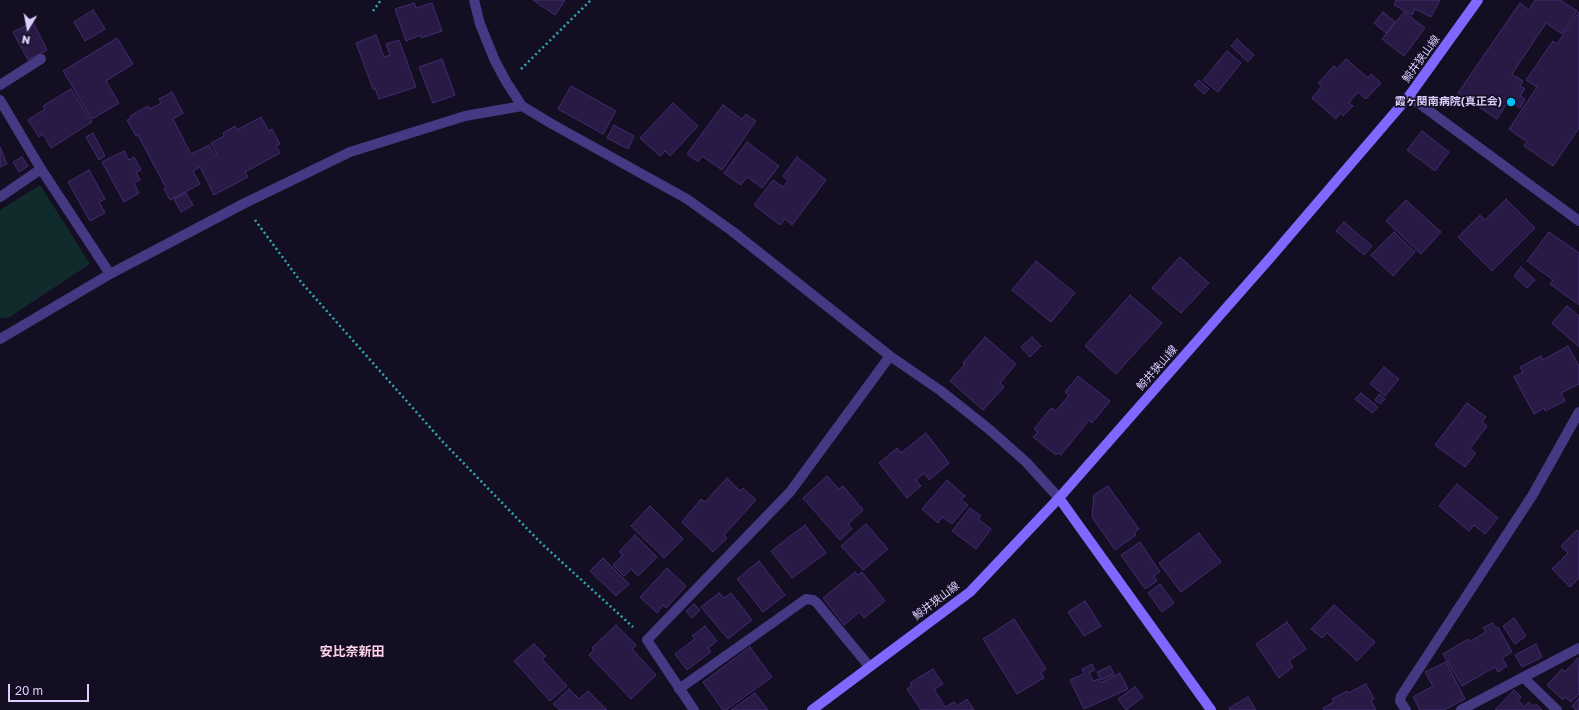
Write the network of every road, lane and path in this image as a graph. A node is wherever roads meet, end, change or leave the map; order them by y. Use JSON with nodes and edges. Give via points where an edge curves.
{"nodes":[{"id":1,"x":381,"y":0,"type":"edge"},
{"id":2,"x":474,"y":0,"type":"edge"},
{"id":3,"x":591,"y":0,"type":"edge"},
{"id":4,"x":1478,"y":0,"type":"edge"},
{"id":5,"x":373,"y":10,"type":"dead end"},
{"id":6,"x":41,"y":59,"type":"dead end"},
{"id":7,"x":507,"y":83,"type":"junction"},
{"id":8,"x":0,"y":85,"type":"edge"},
{"id":9,"x":1409,"y":96,"type":"junction"},
{"id":10,"x":0,"y":100,"type":"edge"},
{"id":11,"x":522,"y":106,"type":"junction"},
{"id":12,"x":40,"y":169,"type":"junction"},
{"id":13,"x":0,"y":197,"type":"edge"},
{"id":14,"x":243,"y":204,"type":"junction"},
{"id":15,"x":1579,"y":221,"type":"edge"},
{"id":16,"x":110,"y":274,"type":"junction"},
{"id":17,"x":0,"y":339,"type":"edge"},
{"id":18,"x":890,"y":356,"type":"junction"},
{"id":19,"x":1579,"y":412,"type":"edge"},
{"id":20,"x":1059,"y":498,"type":"junction"},
{"id":21,"x":647,"y":640,"type":"junction"},
{"id":22,"x":1579,"y":648,"type":"edge"},
{"id":23,"x":870,"y":666,"type":"junction"},
{"id":24,"x":1523,"y":677,"type":"junction"},
{"id":25,"x":679,"y":689,"type":"junction"},
{"id":26,"x":694,"y":710,"type":"edge"},
{"id":27,"x":812,"y":710,"type":"edge"},
{"id":28,"x":1210,"y":710,"type":"edge"},
{"id":29,"x":1406,"y":710,"type":"edge"},
{"id":30,"x":1461,"y":710,"type":"edge"},
{"id":31,"x":1557,"y":710,"type":"edge"}],
"edges":[{"from":1,"to":5,"type":"path"},
{"from":2,"to":7,"type":"street","via":[[480,24]]},
{"from":3,"to":7,"type":"path"},
{"from":4,"to":9,"type":"main road","name":"鯨井狭山線"},
{"from":6,"to":8,"type":"street"},
{"from":7,"to":11,"type":"street"},
{"from":9,"to":15,"type":"street"},
{"from":9,"to":20,"type":"main road","name":"鯨井狭山線"},
{"from":10,"to":12,"type":"street"},
{"from":11,"to":14,"type":"street","via":[[465,116],[350,152]]},
{"from":11,"to":18,"type":"street","via":[[687,199],[732,231]]},
{"from":12,"to":13,"type":"street"},
{"from":12,"to":16,"type":"street"},
{"from":14,"to":16,"type":"street"},
{"from":14,"to":21,"type":"path","via":[[301,282],[443,442],[541,543]]},
{"from":16,"to":17,"type":"street"},
{"from":18,"to":20,"type":"street","via":[[941,391],[990,430],[1026,462]]},
{"from":18,"to":21,"type":"street","via":[[790,492]]},
{"from":19,"to":29,"type":"street","via":[[1532,496],[1401,696],[1400,701]]},
{"from":20,"to":23,"type":"main road","name":"鯨井狭山線","via":[[970,592]]},
{"from":20,"to":28,"type":"main road"},
{"from":21,"to":25,"type":"street"},
{"from":22,"to":24,"type":"street"},
{"from":23,"to":25,"type":"street","via":[[817,603],[806,599]]},
{"from":23,"to":27,"type":"main road","name":"鯨井狭山線"},
{"from":24,"to":30,"type":"street"},
{"from":24,"to":31,"type":"street"},
{"from":25,"to":26,"type":"street"}]}
